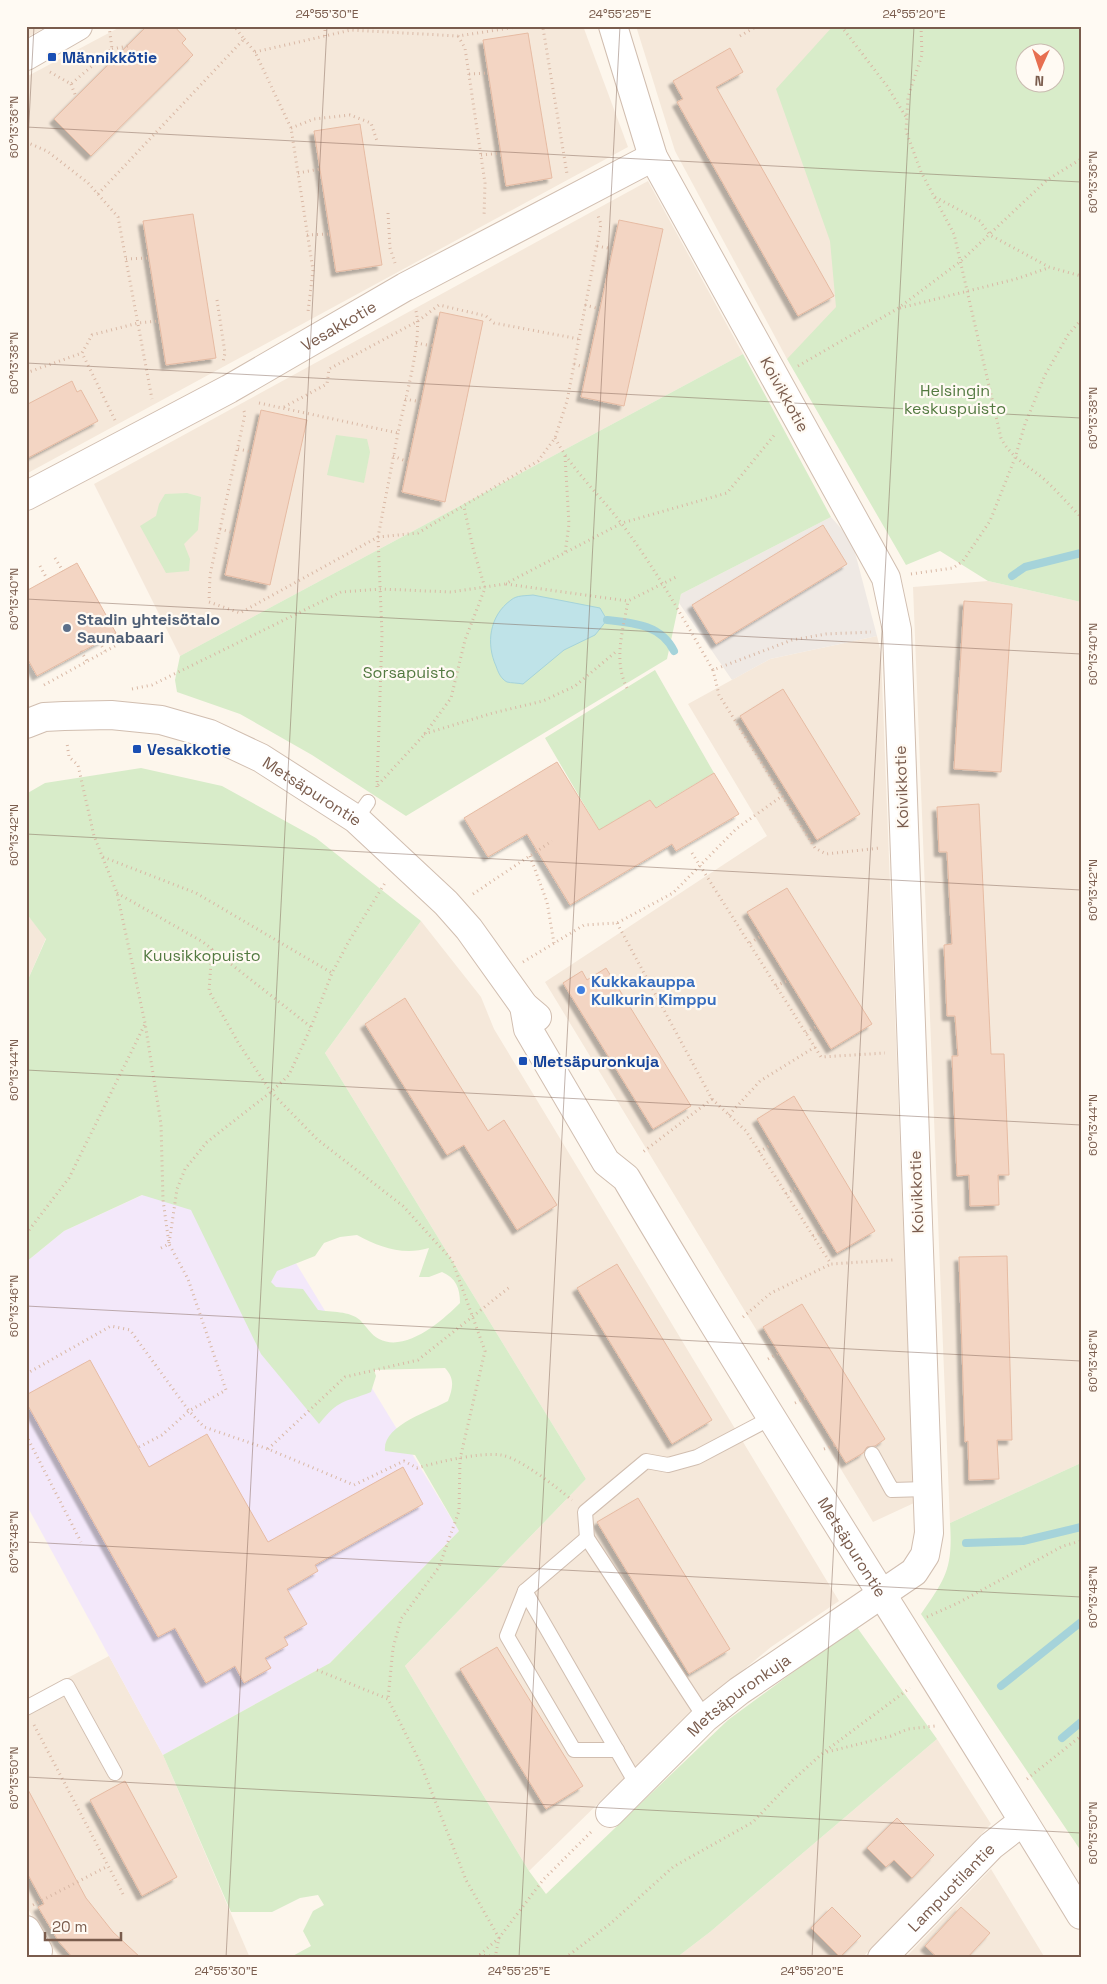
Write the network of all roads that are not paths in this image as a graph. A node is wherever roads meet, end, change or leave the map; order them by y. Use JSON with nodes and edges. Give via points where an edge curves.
{"nodes":[{"id":1,"x":78,"y":26,"type":"edge"},
{"id":2,"x":613,"y":26,"type":"edge"},
{"id":3,"x":37,"y":63,"type":"edge"},
{"id":4,"x":653,"y":157,"type":"junction"},
{"id":5,"x":26,"y":496,"type":"edge"},
{"id":6,"x":26,"y":724,"type":"edge"},
{"id":7,"x":771,"y":1418,"type":"junction"},
{"id":8,"x":872,"y":1454,"type":"dead end"},
{"id":9,"x":926,"y":1489,"type":"junction"},
{"id":10,"x":587,"y":1538,"type":"junction"},
{"id":11,"x":524,"y":1591,"type":"junction"},
{"id":12,"x":882,"y":1596,"type":"junction"},
{"id":13,"x":28,"y":1714,"type":"edge"},
{"id":14,"x":704,"y":1718,"type":"junction"},
{"id":15,"x":617,"y":1750,"type":"junction"},
{"id":16,"x":115,"y":1773,"type":"dead end"},
{"id":17,"x":637,"y":1786,"type":"junction"},
{"id":18,"x":610,"y":1813,"type":"road end"},
{"id":19,"x":1024,"y":1821,"type":"junction"},
{"id":20,"x":1081,"y":1915,"type":"edge"},
{"id":21,"x":882,"y":1958,"type":"edge"}],
"edges":[{"from":1,"to":3,"type":"street"},
{"from":2,"to":4,"type":"street","name":"Koivikkotie"},
{"from":4,"to":5,"type":"street","name":"Vesakkotie","via":[[405,287],[229,389]]},
{"from":4,"to":9,"type":"street","name":"Koivikkotie","via":[[886,578],[896,630]]},
{"from":6,"to":7,"type":"street","name":"Metsäpurontie","via":[[44,717],[64,716],[111,715],[161,720],[210,734],[362,811],[469,929],[524,1006],[528,1030],[606,1162],[626,1178]]},
{"from":7,"to":10,"type":"lane","via":[[697,1457],[668,1465],[646,1461],[586,1512]]},
{"from":7,"to":12,"type":"street","name":"Metsäpurontie"},
{"from":8,"to":9,"type":"lane","via":[[892,1490]]},
{"from":9,"to":12,"type":"street","name":"Koivikkotie","via":[[929,1533],[925,1555],[914,1572]]},
{"from":10,"to":11,"type":"lane"},
{"from":10,"to":14,"type":"lane"},
{"from":11,"to":15,"type":"lane"},
{"from":11,"to":15,"type":"lane","via":[[507,1636],[574,1750]]},
{"from":12,"to":14,"type":"street","name":"Metsäpuronkuja"},
{"from":12,"to":19,"type":"street","name":"Metsäpurontie"},
{"from":13,"to":16,"type":"lane","via":[[67,1686]]},
{"from":14,"to":17,"type":"street","name":"Metsäpuronkuja"},
{"from":15,"to":17,"type":"lane"},
{"from":17,"to":18,"type":"street","name":"Metsäpuronkuja"},
{"from":19,"to":20,"type":"street","name":"Metsäpurontie"},
{"from":19,"to":21,"type":"street","name":"Lampuotilantie","via":[[991,1846]]}]}
